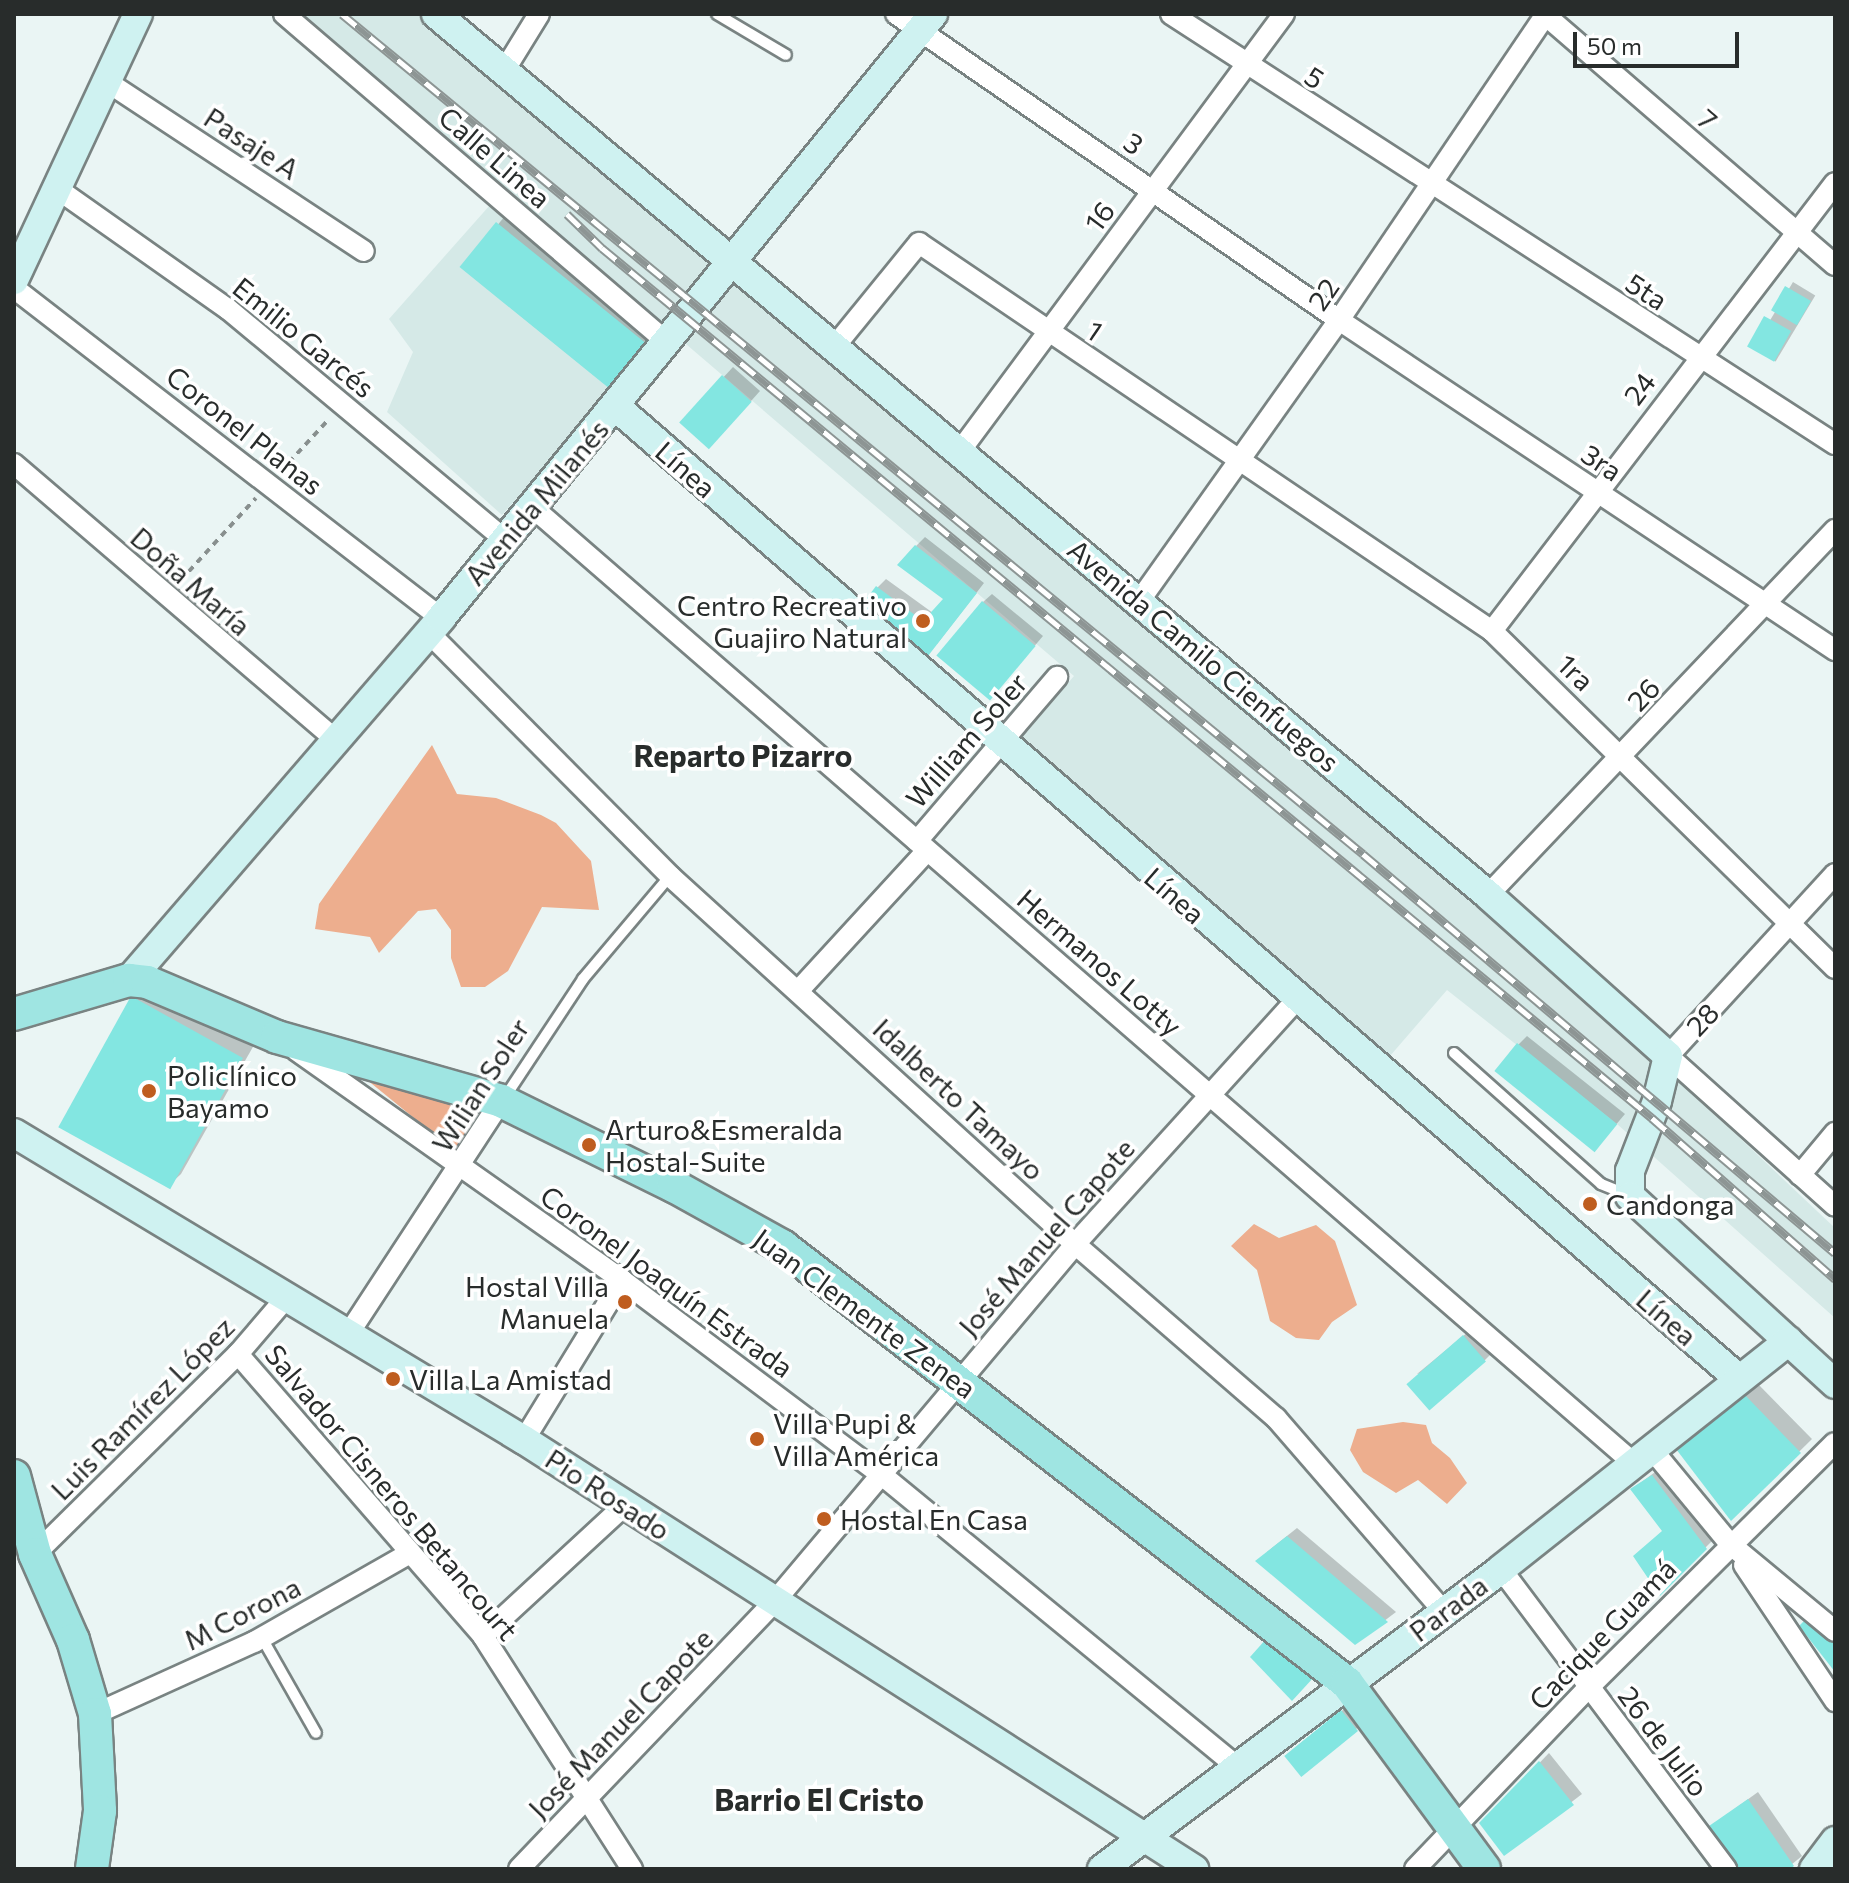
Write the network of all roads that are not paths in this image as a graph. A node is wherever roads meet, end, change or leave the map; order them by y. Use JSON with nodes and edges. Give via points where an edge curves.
{"nodes":[{"id":1,"x":138,"y":14,"type":"edge"},
{"id":2,"x":284,"y":14,"type":"edge"},
{"id":3,"x":436,"y":14,"type":"edge"},
{"id":4,"x":539,"y":14,"type":"edge"},
{"id":5,"x":717,"y":14,"type":"edge"},
{"id":6,"x":896,"y":14,"type":"edge"},
{"id":7,"x":1171,"y":14,"type":"edge"},
{"id":8,"x":1284,"y":14,"type":"edge"},
{"id":9,"x":1545,"y":14,"type":"edge"},
{"id":10,"x":928,"y":22,"type":"edge"},
{"id":11,"x":786,"y":55,"type":"dead end"},
{"id":12,"x":1246,"y":65,"type":"junction"},
{"id":13,"x":504,"y":71,"type":"junction"},
{"id":14,"x":109,"y":83,"type":"junction"},
{"id":15,"x":1835,"y":183,"type":"edge"},
{"id":16,"x":1429,"y":185,"type":"junction"},
{"id":17,"x":59,"y":190,"type":"junction"},
{"id":18,"x":1153,"y":190,"type":"junction"},
{"id":19,"x":1797,"y":234,"type":"junction"},
{"id":20,"x":364,"y":251,"type":"dead end"},
{"id":21,"x":732,"y":264,"type":"junction"},
{"id":22,"x":1835,"y":265,"type":"edge"},
{"id":23,"x":14,"y":280,"type":"edge"},
{"id":24,"x":14,"y":288,"type":"edge"},
{"id":25,"x":1339,"y":320,"type":"junction"},
{"id":26,"x":1048,"y":332,"type":"junction"},
{"id":27,"x":668,"y":343,"type":"junction"},
{"id":28,"x":835,"y":346,"type":"junction"},
{"id":29,"x":1698,"y":356,"type":"junction"},
{"id":30,"x":615,"y":406,"type":"junction"},
{"id":31,"x":1835,"y":444,"type":"edge"},
{"id":32,"x":960,"y":451,"type":"junction"},
{"id":33,"x":1241,"y":461,"type":"junction"},
{"id":34,"x":14,"y":464,"type":"edge"},
{"id":35,"x":1596,"y":492,"type":"junction"},
{"id":36,"x":531,"y":506,"type":"junction"},
{"id":37,"x":1835,"y":530,"type":"edge"},
{"id":38,"x":504,"y":539,"type":"junction"},
{"id":39,"x":1140,"y":600,"type":"junction"},
{"id":40,"x":1767,"y":603,"type":"junction"},
{"id":41,"x":435,"y":625,"type":"junction"},
{"id":42,"x":1492,"y":631,"type":"junction"},
{"id":43,"x":1835,"y":650,"type":"edge"},
{"id":44,"x":1057,"y":677,"type":"dead end"},
{"id":45,"x":334,"y":738,"type":"junction"},
{"id":46,"x":998,"y":742,"type":"junction"},
{"id":47,"x":1623,"y":757,"type":"junction"},
{"id":48,"x":922,"y":846,"type":"junction"},
{"id":49,"x":1835,"y":874,"type":"edge"},
{"id":50,"x":670,"y":876,"type":"junction"},
{"id":51,"x":1488,"y":895,"type":"junction"},
{"id":52,"x":1791,"y":925,"type":"junction"},
{"id":53,"x":1835,"y":968,"type":"edge"},
{"id":54,"x":129,"y":980,"type":"junction"},
{"id":55,"x":799,"y":990,"type":"junction"},
{"id":56,"x":1296,"y":1000,"type":"junction"},
{"id":57,"x":14,"y":1014,"type":"edge"},
{"id":58,"x":277,"y":1037,"type":"junction"},
{"id":59,"x":1454,"y":1053,"type":"dead end"},
{"id":60,"x":1668,"y":1056,"type":"junction"},
{"id":61,"x":1210,"y":1093,"type":"junction"},
{"id":62,"x":501,"y":1101,"type":"junction"},
{"id":63,"x":14,"y":1133,"type":"edge"},
{"id":64,"x":1835,"y":1133,"type":"edge"},
{"id":65,"x":460,"y":1166,"type":"junction"},
{"id":66,"x":1800,"y":1175,"type":"junction"},
{"id":67,"x":1630,"y":1196,"type":"junction"},
{"id":68,"x":1835,"y":1206,"type":"edge"},
{"id":69,"x":1075,"y":1244,"type":"junction"},
{"id":70,"x":622,"y":1280,"type":"junction"},
{"id":71,"x":286,"y":1298,"type":"junction"},
{"id":72,"x":349,"y":1333,"type":"junction"},
{"id":73,"x":1789,"y":1341,"type":"junction"},
{"id":74,"x":238,"y":1354,"type":"junction"},
{"id":75,"x":1739,"y":1379,"type":"junction"},
{"id":76,"x":958,"y":1381,"type":"junction"},
{"id":77,"x":1835,"y":1384,"type":"edge"},
{"id":78,"x":524,"y":1440,"type":"junction"},
{"id":79,"x":1835,"y":1443,"type":"edge"},
{"id":80,"x":1641,"y":1454,"type":"junction"},
{"id":81,"x":882,"y":1475,"type":"junction"},
{"id":82,"x":14,"y":1476,"type":"edge"},
{"id":83,"x":625,"y":1505,"type":"junction"},
{"id":84,"x":1730,"y":1544,"type":"junction"},
{"id":85,"x":410,"y":1553,"type":"junction"},
{"id":86,"x":35,"y":1554,"type":"junction"},
{"id":87,"x":1501,"y":1569,"type":"junction"},
{"id":88,"x":774,"y":1602,"type":"junction"},
{"id":89,"x":1444,"y":1612,"type":"junction"},
{"id":90,"x":1835,"y":1631,"type":"edge"},
{"id":91,"x":483,"y":1636,"type":"junction"},
{"id":92,"x":262,"y":1638,"type":"junction"},
{"id":93,"x":1347,"y":1683,"type":"junction"},
{"id":94,"x":1589,"y":1687,"type":"junction"},
{"id":95,"x":1835,"y":1701,"type":"edge"},
{"id":96,"x":95,"y":1714,"type":"junction"},
{"id":97,"x":316,"y":1733,"type":"dead end"},
{"id":98,"x":1237,"y":1767,"type":"junction"},
{"id":99,"x":588,"y":1800,"type":"junction"},
{"id":100,"x":1455,"y":1827,"type":"junction"},
{"id":101,"x":1143,"y":1837,"type":"junction"},
{"id":102,"x":1835,"y":1841,"type":"edge"},
{"id":103,"x":92,"y":1869,"type":"edge"},
{"id":104,"x":519,"y":1869,"type":"edge"},
{"id":105,"x":632,"y":1869,"type":"edge"},
{"id":106,"x":1102,"y":1869,"type":"edge"},
{"id":107,"x":1194,"y":1869,"type":"edge"},
{"id":108,"x":1415,"y":1869,"type":"edge"},
{"id":109,"x":1484,"y":1869,"type":"edge"},
{"id":110,"x":1726,"y":1869,"type":"edge"},
{"id":111,"x":1814,"y":1869,"type":"edge"}],
"edges":[{"from":1,"to":14,"type":"street"},
{"from":2,"to":27,"type":"street","name":"Calle Linea"},
{"from":3,"to":13,"type":"street","name":"Avenida Camilo Cienfuegos"},
{"from":4,"to":13,"type":"street"},
{"from":5,"to":11,"type":"lane"},
{"from":6,"to":10,"type":"street","name":"3"},
{"from":7,"to":12,"type":"street","name":"5"},
{"from":8,"to":12,"type":"street","name":"16"},
{"from":9,"to":16,"type":"street","name":"22"},
{"from":9,"to":19,"type":"street","name":"7"},
{"from":10,"to":18,"type":"street","name":"3"},
{"from":10,"to":21,"type":"street","name":"Avenida Milanés"},
{"from":12,"to":16,"type":"street","name":"5"},
{"from":12,"to":18,"type":"street","name":"16"},
{"from":13,"to":21,"type":"street","name":"Avenida Camilo Cienfuegos"},
{"from":14,"to":17,"type":"street"},
{"from":14,"to":20,"type":"street","name":"Pasaje A"},
{"from":15,"to":19,"type":"street","name":"24"},
{"from":16,"to":25,"type":"street","name":"22"},
{"from":16,"to":29,"type":"street","name":"5ta"},
{"from":17,"to":23,"type":"street"},
{"from":17,"to":38,"type":"street","name":"Emilio Garcés","via":[[228,309]]},
{"from":18,"to":25,"type":"street","name":"3"},
{"from":18,"to":26,"type":"street","name":"16"},
{"from":19,"to":22,"type":"street","name":"7"},
{"from":19,"to":29,"type":"street","name":"24"},
{"from":21,"to":27,"type":"street","name":"Avenida Milanés"},
{"from":21,"to":28,"type":"street","name":"Avenida Camilo Cienfuegos"},
{"from":24,"to":41,"type":"street","name":"Coronel Planas"},
{"from":25,"to":33,"type":"street","name":"22"},
{"from":25,"to":35,"type":"street","name":"3ra"},
{"from":26,"to":28,"type":"street","name":"1","via":[[919,243]]},
{"from":26,"to":32,"type":"street","name":"16"},
{"from":26,"to":33,"type":"street","name":"1"},
{"from":27,"to":30,"type":"street","name":"Avenida Milanés"},
{"from":28,"to":32,"type":"street","name":"Avenida Camilo Cienfuegos"},
{"from":29,"to":31,"type":"street","name":"5ta"},
{"from":29,"to":35,"type":"street","name":"24"},
{"from":30,"to":36,"type":"street","name":"Avenida Milanés"},
{"from":30,"to":46,"type":"street","name":"Línea"},
{"from":32,"to":39,"type":"street","name":"Avenida Camilo Cienfuegos"},
{"from":33,"to":39,"type":"street","name":"22"},
{"from":33,"to":42,"type":"street","name":"1ra"},
{"from":34,"to":45,"type":"street","name":"Doña María"},
{"from":35,"to":40,"type":"street","name":"3ra"},
{"from":35,"to":42,"type":"street","name":"24"},
{"from":36,"to":38,"type":"street","name":"Avenida Milanés"},
{"from":36,"to":48,"type":"street","name":"Hermanos Lotty"},
{"from":37,"to":40,"type":"street","name":"26"},
{"from":38,"to":41,"type":"street","name":"Avenida Milanés"},
{"from":39,"to":51,"type":"street","name":"Avenida Camilo Cienfuegos"},
{"from":40,"to":43,"type":"street","name":"3ra"},
{"from":40,"to":47,"type":"street","name":"26"},
{"from":41,"to":45,"type":"street","name":"Avenida Milanés"},
{"from":41,"to":50,"type":"street","name":"Idalberto Tamayo"},
{"from":42,"to":47,"type":"street","name":"1ra"},
{"from":44,"to":46,"type":"street","name":"William Soler"},
{"from":45,"to":54,"type":"street","name":"Avenida Milanés"},
{"from":46,"to":48,"type":"street","name":"William Soler"},
{"from":46,"to":56,"type":"street","name":"Línea"},
{"from":47,"to":51,"type":"street","name":"26"},
{"from":47,"to":52,"type":"street","name":"1ra"},
{"from":48,"to":55,"type":"street","name":"William Soler"},
{"from":48,"to":61,"type":"street","name":"Hermanos Lotty"},
{"from":49,"to":52,"type":"street","name":"28"},
{"from":50,"to":55,"type":"street","name":"Idalberto Tamayo"},
{"from":50,"to":62,"type":"lane","name":"Wilian Soler","via":[[583,979]]},
{"from":51,"to":60,"type":"street","name":"Avenida Camilo Cienfuegos"},
{"from":52,"to":53,"type":"street","name":"1ra"},
{"from":52,"to":60,"type":"street","name":"28"},
{"from":54,"to":57,"type":"main road"},
{"from":54,"to":58,"type":"main road","name":"Juan Clemente Zenea","via":[[147,982]]},
{"from":55,"to":69,"type":"street","name":"Idalberto Tamayo"},
{"from":56,"to":61,"type":"street","name":"José Manuel Capote"},
{"from":56,"to":75,"type":"street","name":"Línea"},
{"from":58,"to":62,"type":"main road","name":"Juan Clemente Zenea"},
{"from":58,"to":65,"type":"street","name":"Coronel Joaquín Estrada"},
{"from":59,"to":67,"type":"lane","via":[[1601,1184]]},
{"from":60,"to":66,"type":"street"},
{"from":60,"to":67,"type":"street","name":"28","via":[[1630,1171]]},
{"from":61,"to":69,"type":"street","name":"José Manuel Capote"},
{"from":61,"to":80,"type":"street","name":"Hermanos Lotty"},
{"from":62,"to":65,"type":"street","name":"Wilian Soler"},
{"from":62,"to":76,"type":"main road","name":"Juan Clemente Zenea","via":[[782,1246]]},
{"from":63,"to":71,"type":"street","name":"Pio Rosado"},
{"from":64,"to":66,"type":"street"},
{"from":65,"to":70,"type":"street","name":"Coronel Joaquín Estrada"},
{"from":65,"to":72,"type":"street","name":"Wilian Soler"},
{"from":66,"to":68,"type":"street"},
{"from":67,"to":73,"type":"street"},
{"from":69,"to":76,"type":"street","name":"José Manuel Capote"},
{"from":69,"to":89,"type":"street","name":"Idalberto Tamayo","via":[[1276,1418]]},
{"from":70,"to":78,"type":"street"},
{"from":70,"to":81,"type":"street","name":"Coronel Joaquín Estrada"},
{"from":71,"to":72,"type":"street","name":"Pio Rosado"},
{"from":71,"to":74,"type":"street","name":"Luis Ramírez López"},
{"from":72,"to":78,"type":"street","name":"Pio Rosado"},
{"from":73,"to":75,"type":"street","name":"Parada"},
{"from":73,"to":77,"type":"street"},
{"from":74,"to":85,"type":"street","name":"Salvador Cisneros Betancourt"},
{"from":74,"to":86,"type":"street","name":"Luis Ramírez López"},
{"from":75,"to":80,"type":"street","name":"Parada"},
{"from":76,"to":81,"type":"street","name":"José Manuel Capote"},
{"from":76,"to":93,"type":"main road","name":"Juan Clemente Zenea"},
{"from":78,"to":83,"type":"street","name":"Pio Rosado"},
{"from":79,"to":84,"type":"street","name":"Cacique Guamá"},
{"from":80,"to":84,"type":"street","name":"Hermanos Lotty"},
{"from":80,"to":87,"type":"street","name":"Parada"},
{"from":81,"to":88,"type":"street","name":"José Manuel Capote"},
{"from":81,"to":98,"type":"street","name":"Coronel Joaquín Estrada"},
{"from":82,"to":86,"type":"main road"},
{"from":83,"to":88,"type":"street","name":"Pio Rosado"},
{"from":83,"to":91,"type":"street"},
{"from":84,"to":90,"type":"street"},
{"from":84,"to":94,"type":"street","name":"Cacique Guamá"},
{"from":84,"to":95,"type":"street"},
{"from":85,"to":91,"type":"street","name":"Salvador Cisneros Betancourt"},
{"from":85,"to":92,"type":"street","name":"M Corona"},
{"from":86,"to":96,"type":"main road","via":[[73,1640]]},
{"from":87,"to":89,"type":"street","name":"Parada"},
{"from":87,"to":94,"type":"street","name":"26 de Julio"},
{"from":88,"to":99,"type":"street","name":"José Manuel Capote"},
{"from":88,"to":101,"type":"street","name":"Pio Rosado"},
{"from":89,"to":93,"type":"street","name":"Parada"},
{"from":91,"to":99,"type":"street","name":"Salvador Cisneros Betancourt"},
{"from":92,"to":96,"type":"street","name":"M Corona"},
{"from":92,"to":97,"type":"lane"},
{"from":93,"to":98,"type":"street","name":"Parada"},
{"from":93,"to":100,"type":"main road","name":"Juan Clemente Zenea"},
{"from":94,"to":100,"type":"street","name":"Cacique Guamá"},
{"from":94,"to":110,"type":"street","name":"26 de Julio"},
{"from":96,"to":103,"type":"main road","via":[[100,1811]]},
{"from":98,"to":101,"type":"street","name":"Parada"},
{"from":99,"to":104,"type":"street","name":"José Manuel Capote"},
{"from":99,"to":105,"type":"street","name":"Salvador Cisneros Betancourt"},
{"from":100,"to":108,"type":"street","name":"Cacique Guamá"},
{"from":100,"to":109,"type":"main road","name":"Juan Clemente Zenea"},
{"from":101,"to":106,"type":"street","name":"Parada"},
{"from":101,"to":107,"type":"street","name":"Pio Rosado"},
{"from":102,"to":111,"type":"street"}]}
